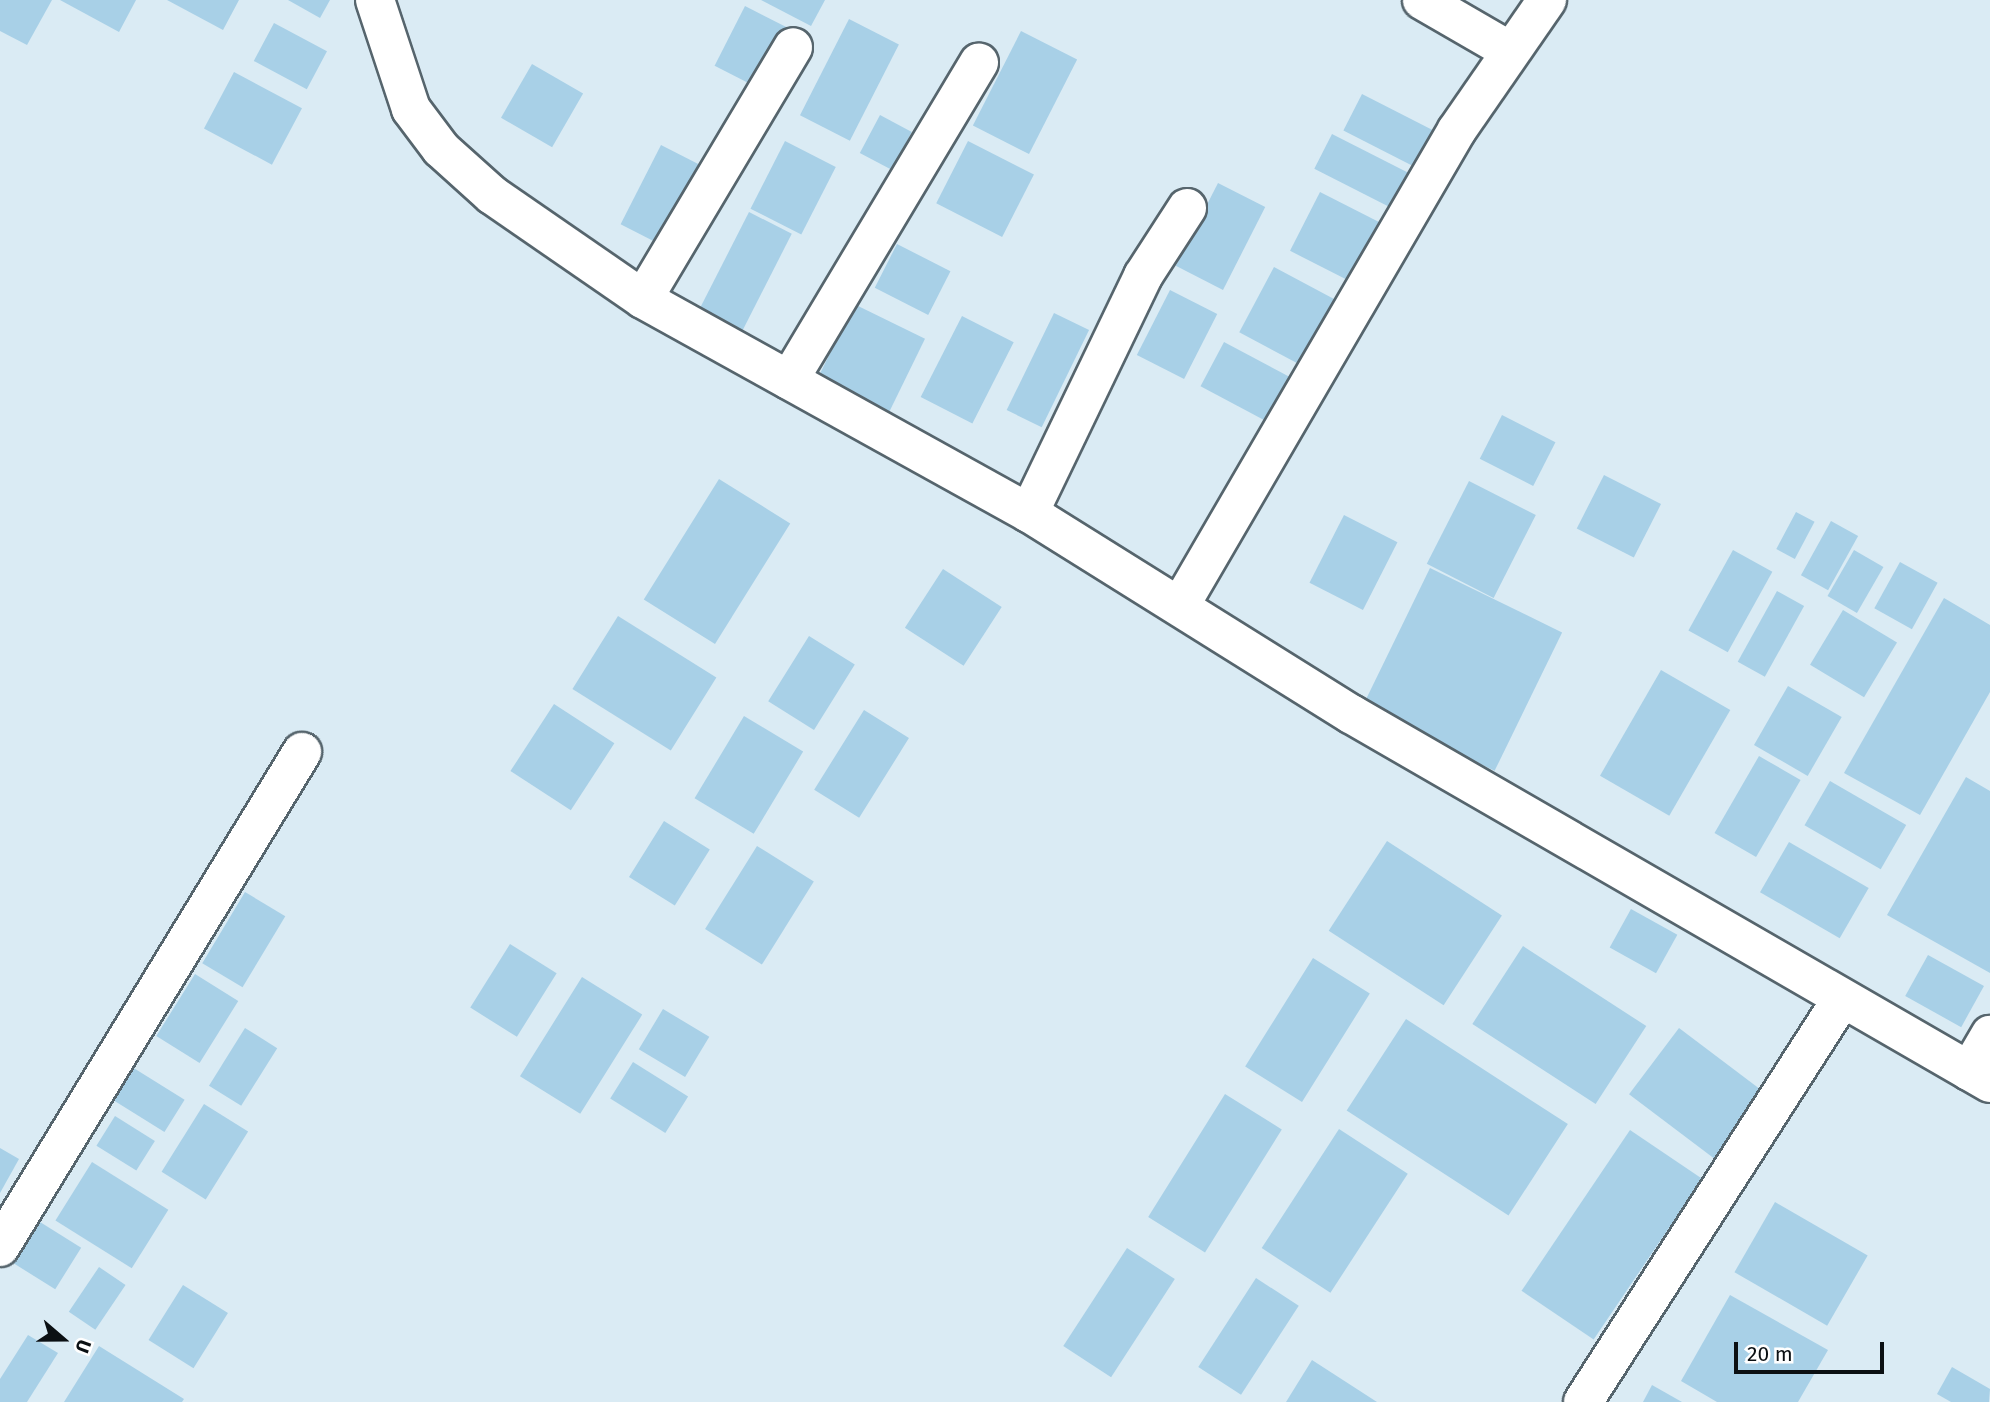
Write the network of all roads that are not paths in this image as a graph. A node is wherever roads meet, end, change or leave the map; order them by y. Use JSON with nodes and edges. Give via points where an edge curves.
{"nodes":[{"id":1,"x":375,"y":0,"type":"edge"},
{"id":2,"x":1422,"y":0,"type":"edge"},
{"id":3,"x":1547,"y":0,"type":"edge"},
{"id":4,"x":793,"y":47,"type":"dead end"},
{"id":5,"x":1510,"y":51,"type":"junction"},
{"id":6,"x":979,"y":62,"type":"dead end"},
{"id":7,"x":1187,"y":208,"type":"dead end"},
{"id":8,"x":643,"y":299,"type":"junction"},
{"id":9,"x":789,"y":380,"type":"junction"},
{"id":10,"x":1029,"y":513,"type":"junction"},
{"id":11,"x":1181,"y":604,"type":"junction"},
{"id":12,"x":302,"y":752,"type":"dead end"},
{"id":13,"x":1841,"y":1000,"type":"junction"},
{"id":14,"x":1990,"y":1035,"type":"edge"},
{"id":15,"x":1980,"y":1077,"type":"edge"},
{"id":16,"x":0,"y":1247,"type":"edge"},
{"id":17,"x":1583,"y":1402,"type":"edge"}],
"edges":[{"from":1,"to":8,"type":"street","via":[[411,109],[441,149],[492,195]]},
{"from":2,"to":5,"type":"street"},
{"from":3,"to":5,"type":"street"},
{"from":4,"to":8,"type":"street"},
{"from":5,"to":11,"type":"street","via":[[1457,130]]},
{"from":6,"to":9,"type":"street"},
{"from":7,"to":10,"type":"street","via":[[1143,276]]},
{"from":8,"to":9,"type":"street"},
{"from":9,"to":10,"type":"street"},
{"from":10,"to":11,"type":"street"},
{"from":11,"to":13,"type":"street","via":[[1351,714]]},
{"from":12,"to":16,"type":"street"},
{"from":13,"to":15,"type":"street"},
{"from":13,"to":17,"type":"street"},
{"from":14,"to":15,"type":"street"}]}
